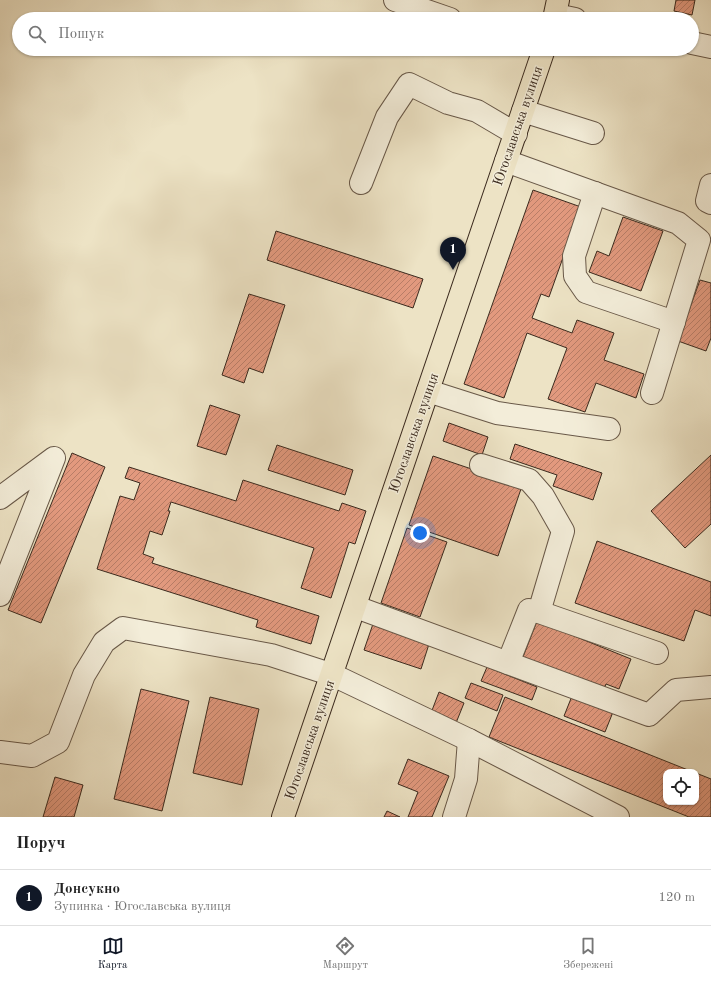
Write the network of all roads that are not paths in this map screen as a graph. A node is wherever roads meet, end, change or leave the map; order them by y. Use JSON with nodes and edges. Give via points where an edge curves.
{"nodes":[{"id":1,"x":395,"y":0,"type":"edge"},
{"id":2,"x":430,"y":12,"type":"edge"},
{"id":3,"x":699,"y":44,"type":"edge"},
{"id":4,"x":711,"y":47,"type":"edge"},
{"id":5,"x":538,"y":56,"type":"edge"},
{"id":6,"x":523,"y":111,"type":"junction"},
{"id":7,"x":593,"y":132,"type":"dead end"},
{"id":8,"x":516,"y":134,"type":"junction"},
{"id":9,"x":506,"y":161,"type":"junction"},
{"id":10,"x":361,"y":183,"type":"dead end"},
{"id":11,"x":711,"y":186,"type":"edge"},
{"id":12,"x":595,"y":193,"type":"junction"},
{"id":13,"x":711,"y":203,"type":"edge"},
{"id":14,"x":674,"y":322,"type":"junction"},
{"id":15,"x":428,"y":391,"type":"junction"},
{"id":16,"x":652,"y":393,"type":"dead end"},
{"id":17,"x":609,"y":429,"type":"dead end"},
{"id":18,"x":481,"y":464,"type":"dead end"},
{"id":19,"x":0,"y":498,"type":"edge"},
{"id":20,"x":0,"y":595,"type":"edge"},
{"id":21,"x":356,"y":606,"type":"junction"},
{"id":22,"x":539,"y":612,"type":"junction"},
{"id":23,"x":657,"y":653,"type":"dead end"},
{"id":24,"x":508,"y":663,"type":"junction"},
{"id":25,"x":333,"y":675,"type":"junction"},
{"id":26,"x":711,"y":687,"type":"edge"},
{"id":27,"x":469,"y":740,"type":"junction"},
{"id":28,"x":0,"y":752,"type":"edge"},
{"id":29,"x":283,"y":817,"type":"edge"},
{"id":30,"x":454,"y":817,"type":"edge"},
{"id":31,"x":618,"y":817,"type":"edge"}],
"edges":[{"from":1,"to":2,"type":"street"},
{"from":3,"to":4,"type":"street"},
{"from":5,"to":6,"type":"main road","name":"Югославська вулиця"},
{"from":6,"to":7,"type":"street"},
{"from":6,"to":8,"type":"main road","name":"Югославська вулиця"},
{"from":8,"to":9,"type":"main road","name":"Югославська вулиця"},
{"from":8,"to":10,"type":"street","via":[[477,111],[448,103],[409,84],[387,117]]},
{"from":9,"to":12,"type":"street"},
{"from":9,"to":15,"type":"main road","name":"Югославська вулиця"},
{"from":11,"to":13,"type":"street","via":[[707,201]]},
{"from":12,"to":14,"type":"street","via":[[574,256],[575,276],[586,292]]},
{"from":12,"to":14,"type":"street","via":[[678,223],[699,240]]},
{"from":14,"to":16,"type":"street"},
{"from":15,"to":17,"type":"street","via":[[497,413]]},
{"from":15,"to":21,"type":"main road","name":"Югославська вулиця"},
{"from":18,"to":22,"type":"street","via":[[529,480],[543,496],[563,531]]},
{"from":19,"to":20,"type":"street","via":[[54,458]]},
{"from":21,"to":24,"type":"street"},
{"from":21,"to":25,"type":"main road","name":"Югославська вулиця"},
{"from":22,"to":23,"type":"street"},
{"from":22,"to":24,"type":"street","via":[[529,610]]},
{"from":24,"to":26,"type":"street","via":[[649,715],[676,690]]},
{"from":25,"to":27,"type":"street"},
{"from":25,"to":28,"type":"street","via":[[271,655],[123,628],[104,642],[84,675],[58,742],[32,756]]},
{"from":25,"to":29,"type":"main road","name":"Югославська вулиця"},
{"from":27,"to":30,"type":"street","via":[[466,779]]},
{"from":27,"to":31,"type":"street"}]}
